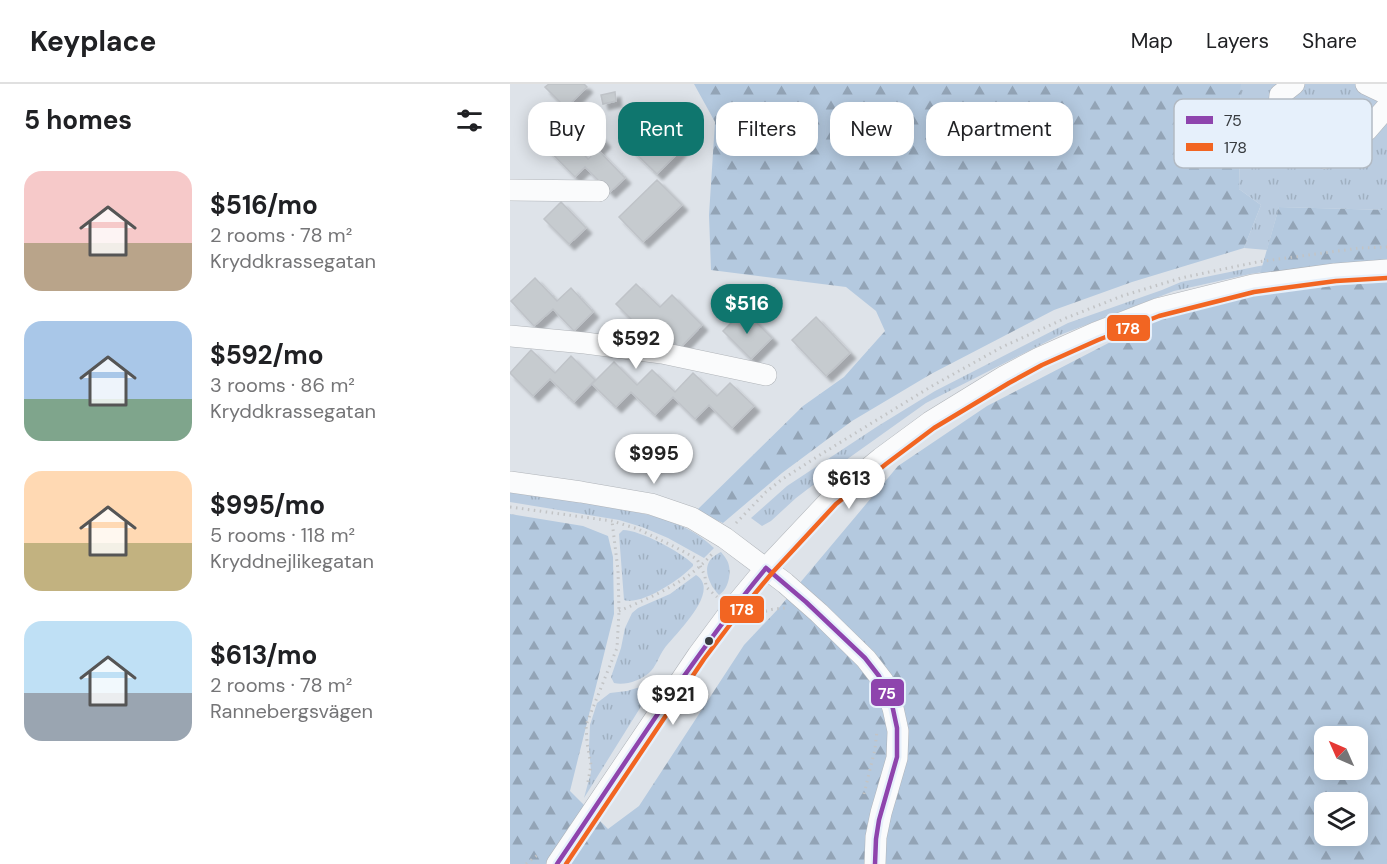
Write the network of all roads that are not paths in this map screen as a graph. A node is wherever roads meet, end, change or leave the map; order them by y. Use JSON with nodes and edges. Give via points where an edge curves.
{"nodes":[{"id":1,"x":1294,"y":84,"type":"edge"},
{"id":2,"x":1366,"y":84,"type":"edge"},
{"id":3,"x":1387,"y":94,"type":"edge"},
{"id":4,"x":1280,"y":99,"type":"edge"},
{"id":5,"x":1387,"y":107,"type":"edge"},
{"id":6,"x":1372,"y":124,"type":"edge"},
{"id":7,"x":510,"y":190,"type":"edge"},
{"id":8,"x":599,"y":191,"type":"dead end"},
{"id":9,"x":1387,"y":270,"type":"edge"},
{"id":10,"x":510,"y":336,"type":"edge"},
{"id":11,"x":766,"y":375,"type":"dead end"},
{"id":12,"x":510,"y":482,"type":"edge"},
{"id":13,"x":766,"y":568,"type":"junction"},
{"id":14,"x":551,"y":857,"type":"edge"},
{"id":15,"x":875,"y":864,"type":"edge"}],
"edges":[{"from":1,"to":4,"type":"street"},
{"from":2,"to":3,"type":"street"},
{"from":5,"to":6,"type":"street"},
{"from":7,"to":8,"type":"street"},
{"from":9,"to":13,"type":"street","via":[[1253,285],[1191,300],[1157,309],[1039,358],[953,406],[881,458],[831,499]]},
{"from":10,"to":11,"type":"street","via":[[662,353]]},
{"from":12,"to":13,"type":"street","via":[[651,504],[692,518]]},
{"from":13,"to":14,"type":"street"},
{"from":13,"to":15,"type":"street","via":[[866,659],[883,681],[893,708],[898,731],[897,758],[876,837]]}]}
